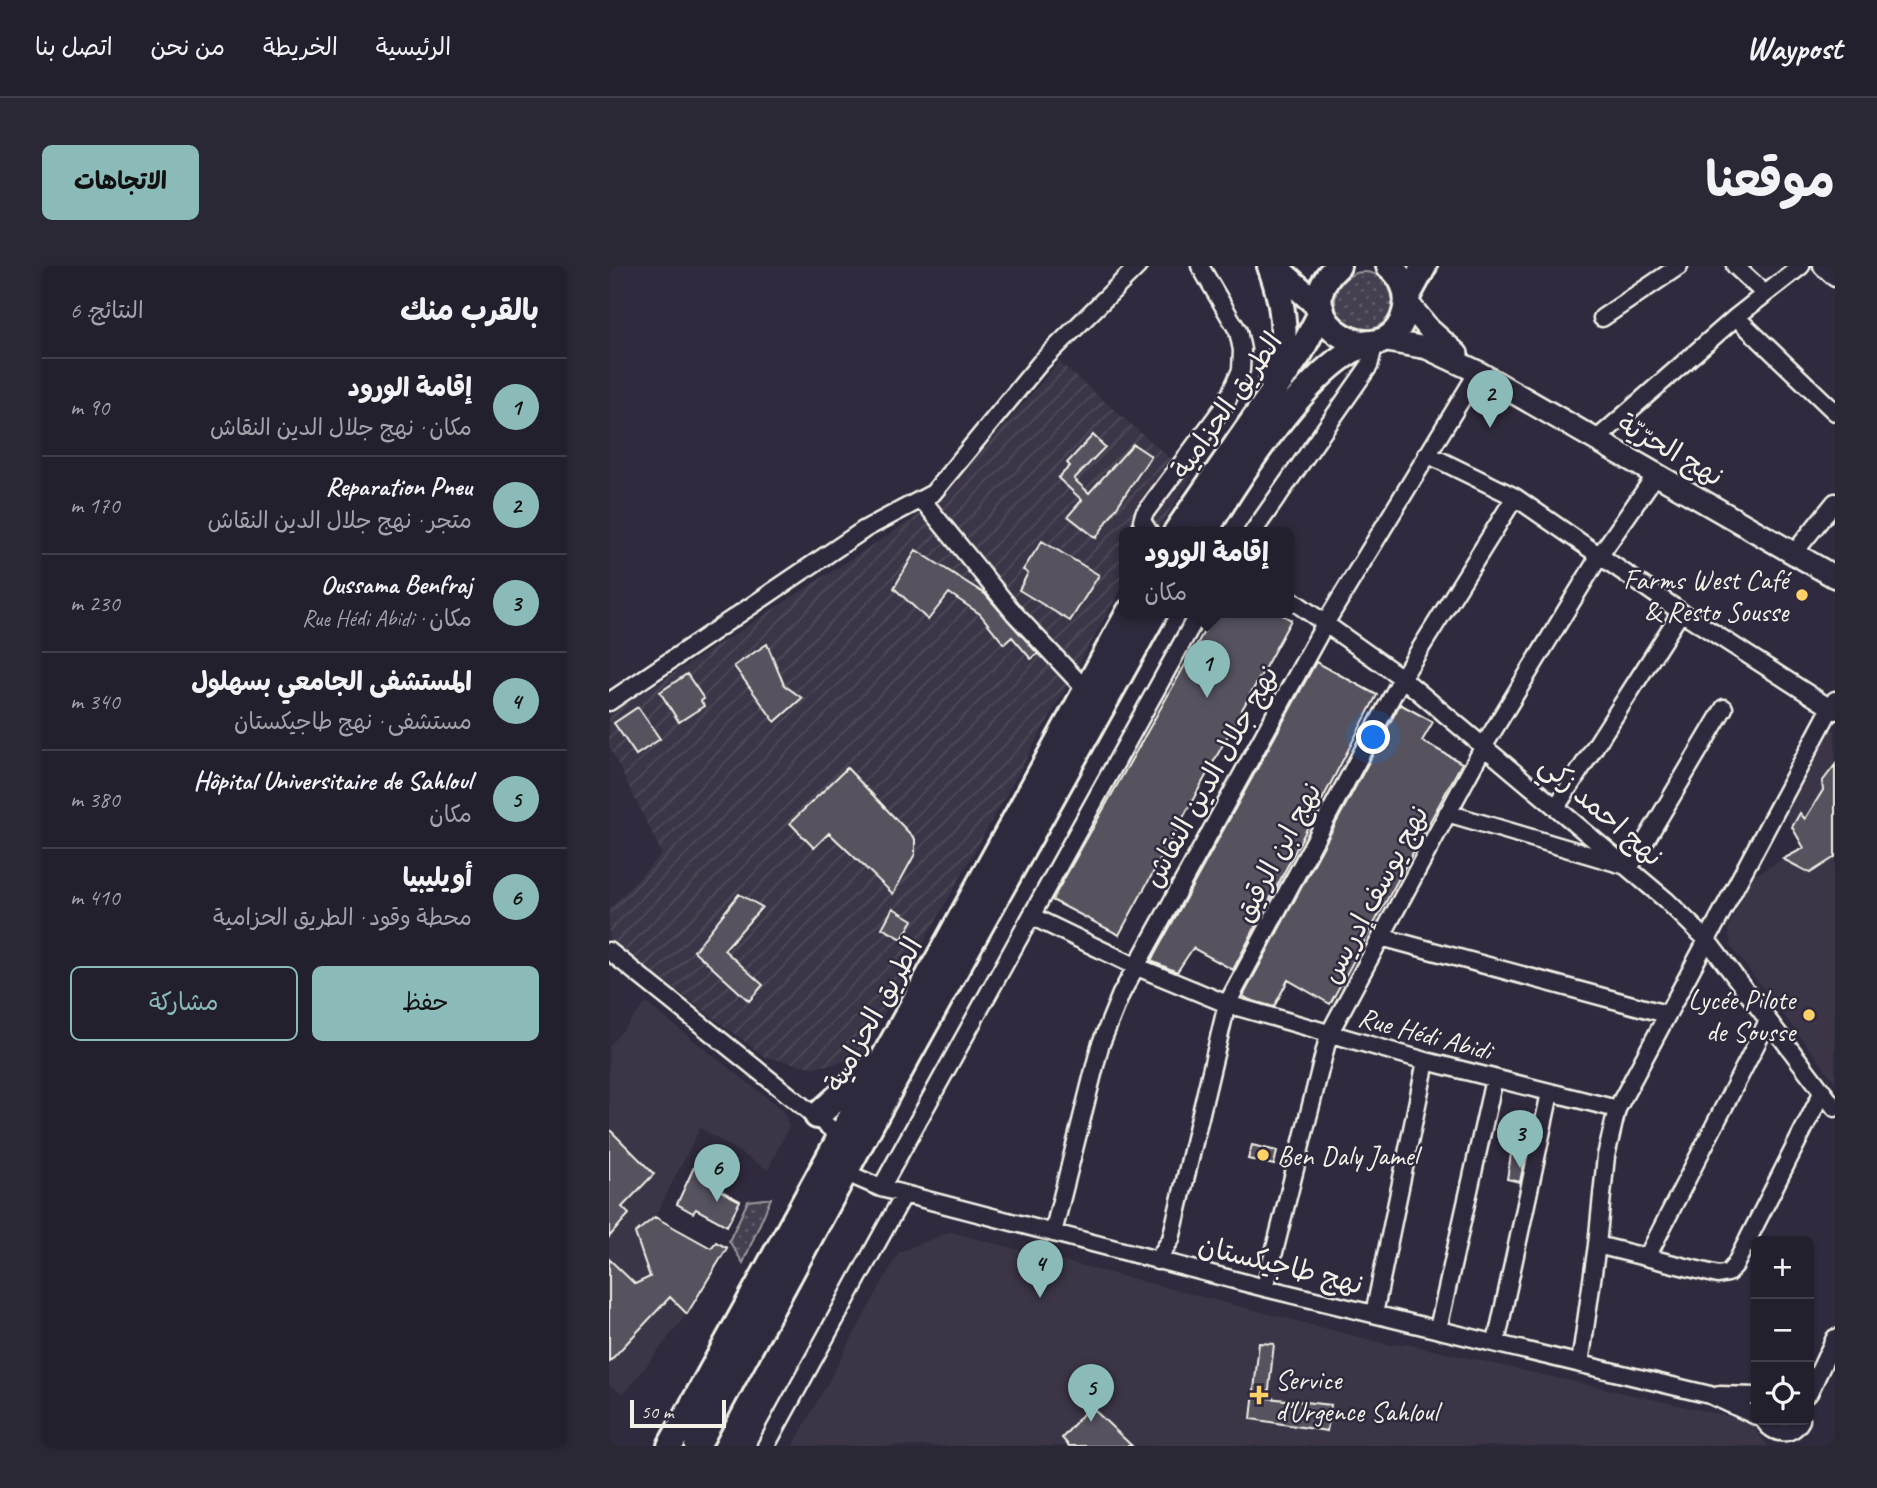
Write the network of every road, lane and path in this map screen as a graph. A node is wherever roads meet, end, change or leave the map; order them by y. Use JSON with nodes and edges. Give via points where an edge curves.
{"nodes":[{"id":1,"x":1138,"y":266,"type":"edge"},
{"id":2,"x":1200,"y":266,"type":"edge"},
{"id":3,"x":1272,"y":266,"type":"edge"},
{"id":4,"x":1338,"y":266,"type":"edge"},
{"id":5,"x":1389,"y":266,"type":"edge"},
{"id":6,"x":1424,"y":266,"type":"edge"},
{"id":7,"x":1679,"y":266,"type":"edge"},
{"id":8,"x":1735,"y":266,"type":"edge"},
{"id":9,"x":1801,"y":266,"type":"edge"},
{"id":10,"x":1822,"y":266,"type":"edge"},
{"id":11,"x":1835,"y":278,"type":"edge"},
{"id":12,"x":1765,"y":294,"type":"junction"},
{"id":13,"x":1407,"y":300,"type":"junction"},
{"id":14,"x":1322,"y":310,"type":"junction"},
{"id":15,"x":1736,"y":317,"type":"junction"},
{"id":16,"x":1602,"y":318,"type":"dead end"},
{"id":17,"x":1375,"y":342,"type":"junction"},
{"id":18,"x":1478,"y":372,"type":"junction"},
{"id":19,"x":1835,"y":412,"type":"edge"},
{"id":20,"x":1253,"y":418,"type":"junction"},
{"id":21,"x":1597,"y":439,"type":"junction"},
{"id":22,"x":1427,"y":454,"type":"junction"},
{"id":23,"x":1657,"y":473,"type":"junction"},
{"id":24,"x":1515,"y":497,"type":"junction"},
{"id":25,"x":923,"y":500,"type":"junction"},
{"id":26,"x":1835,"y":502,"type":"edge"},
{"id":27,"x":1146,"y":527,"type":"edge"},
{"id":28,"x":1179,"y":527,"type":"edge"},
{"id":29,"x":1209,"y":527,"type":"edge"},
{"id":30,"x":1256,"y":527,"type":"edge"},
{"id":31,"x":1794,"y":553,"type":"junction"},
{"id":32,"x":1600,"y":555,"type":"junction"},
{"id":33,"x":1835,"y":577,"type":"edge"},
{"id":34,"x":1294,"y":601,"type":"edge"},
{"id":35,"x":1681,"y":612,"type":"junction"},
{"id":36,"x":1126,"y":618,"type":"edge"},
{"id":37,"x":1152,"y":618,"type":"edge"},
{"id":38,"x":1196,"y":618,"type":"edge"},
{"id":39,"x":1326,"y":622,"type":"junction"},
{"id":40,"x":1402,"y":678,"type":"junction"},
{"id":41,"x":1086,"y":690,"type":"junction"},
{"id":42,"x":609,"y":702,"type":"edge"},
{"id":43,"x":1833,"y":707,"type":"edge"},
{"id":44,"x":1724,"y":708,"type":"dead end"},
{"id":45,"x":1485,"y":744,"type":"junction"},
{"id":46,"x":1557,"y":806,"type":"junction"},
{"id":47,"x":1447,"y":813,"type":"junction"},
{"id":48,"x":1630,"y":867,"type":"junction"},
{"id":49,"x":1031,"y":916,"type":"junction"},
{"id":50,"x":1381,"y":937,"type":"junction"},
{"id":51,"x":1707,"y":940,"type":"junction"},
{"id":52,"x":609,"y":951,"type":"edge"},
{"id":53,"x":1135,"y":966,"type":"junction"},
{"id":54,"x":1227,"y":1004,"type":"junction"},
{"id":55,"x":1666,"y":1014,"type":"junction"},
{"id":56,"x":1768,"y":1021,"type":"junction"},
{"id":57,"x":1329,"y":1034,"type":"junction"},
{"id":58,"x":887,"y":1051,"type":"junction"},
{"id":59,"x":1426,"y":1061,"type":"junction"},
{"id":60,"x":1494,"y":1079,"type":"junction"},
{"id":61,"x":1823,"y":1091,"type":"junction"},
{"id":62,"x":1550,"y":1093,"type":"junction"},
{"id":63,"x":1835,"y":1108,"type":"edge"},
{"id":64,"x":1617,"y":1109,"type":"junction"},
{"id":65,"x":817,"y":1116,"type":"junction"},
{"id":66,"x":840,"y":1136,"type":"junction"},
{"id":67,"x":844,"y":1172,"type":"junction"},
{"id":68,"x":881,"y":1188,"type":"junction"},
{"id":69,"x":904,"y":1194,"type":"junction"},
{"id":70,"x":1053,"y":1233,"type":"junction"},
{"id":71,"x":1597,"y":1245,"type":"junction"},
{"id":72,"x":1647,"y":1257,"type":"junction"},
{"id":73,"x":1165,"y":1263,"type":"junction"},
{"id":74,"x":1265,"y":1288,"type":"junction"},
{"id":75,"x":1374,"y":1314,"type":"junction"},
{"id":76,"x":1438,"y":1329,"type":"junction"},
{"id":77,"x":1835,"y":1338,"type":"edge"},
{"id":78,"x":1496,"y":1343,"type":"junction"},
{"id":79,"x":1580,"y":1364,"type":"junction"},
{"id":80,"x":1814,"y":1372,"type":"edge"},
{"id":81,"x":1710,"y":1395,"type":"junction"},
{"id":82,"x":1751,"y":1396,"type":"edge"},
{"id":83,"x":1751,"y":1414,"type":"edge"},
{"id":84,"x":1768,"y":1425,"type":"edge"},
{"id":85,"x":1773,"y":1425,"type":"edge"},
{"id":86,"x":1794,"y":1432,"type":"edge"},
{"id":87,"x":670,"y":1446,"type":"edge"},
{"id":88,"x":697,"y":1446,"type":"edge"},
{"id":89,"x":767,"y":1446,"type":"edge"},
{"id":90,"x":1777,"y":1446,"type":"edge"}],
"edges":[{"from":1,"to":25,"type":"street","via":[[1039,363],[942,485]]},
{"from":2,"to":27,"type":"street","via":[[1238,331],[1243,350],[1241,370],[1225,405],[1144,514]]},
{"from":3,"to":14,"type":"highway"},
{"from":3,"to":20,"type":"highway","via":[[1281,305],[1282,349],[1276,374]]},
{"from":4,"to":14,"type":"highway","name":"الطريق الحزامية","via":[[1324,283]]},
{"from":5,"to":13,"type":"highway","via":[[1403,283]]},
{"from":6,"to":13,"type":"highway","name":"الطريق الحزامية"},
{"from":7,"to":16,"type":"street"},
{"from":8,"to":12,"type":"street"},
{"from":9,"to":12,"type":"street"},
{"from":10,"to":11,"type":"street"},
{"from":12,"to":15,"type":"street"},
{"from":13,"to":17,"type":"highway","name":"الطريق الحزامية","via":[[1399,325]]},
{"from":13,"to":18,"type":"main road","via":[[1429,329]]},
{"from":14,"to":17,"type":"highway","via":[[1335,333],[1358,344]]},
{"from":14,"to":20,"type":"highway","name":"الطريق الحزامية","via":[[1300,353]]},
{"from":15,"to":19,"type":"street"},
{"from":15,"to":21,"type":"street"},
{"from":17,"to":18,"type":"main road","via":[[1427,348]]},
{"from":17,"to":29,"type":"highway","name":"الطريق الحزامية","via":[[1356,346],[1303,393]]},
{"from":17,"to":30,"type":"street","via":[[1369,366]]},
{"from":18,"to":21,"type":"main road","name":"نهج الحرّيّة"},
{"from":18,"to":22,"type":"street","name":"نهج جلال الدين النقاش"},
{"from":20,"to":28,"type":"highway","name":"الطريق الحزامية"},
{"from":21,"to":23,"type":"main road","name":"نهج الحرّيّة"},
{"from":22,"to":24,"type":"street"},
{"from":22,"to":39,"type":"street","name":"نهج جلال الدين النقاش"},
{"from":23,"to":31,"type":"main road","name":"نهج الحرّيّة"},
{"from":23,"to":32,"type":"street","name":"نهج يوسف إدريس"},
{"from":24,"to":32,"type":"street"},
{"from":24,"to":40,"type":"street","name":"نهج ابن الرقيق"},
{"from":25,"to":41,"type":"street","via":[[1014,613]]},
{"from":25,"to":42,"type":"street","via":[[865,529]]},
{"from":26,"to":31,"type":"street"},
{"from":31,"to":33,"type":"main road","name":"نهج الحرّيّة"},
{"from":32,"to":35,"type":"street"},
{"from":32,"to":45,"type":"street","name":"نهج يوسف إدريس"},
{"from":34,"to":39,"type":"street","name":"نهج احمد زكي"},
{"from":35,"to":43,"type":"street"},
{"from":35,"to":46,"type":"street"},
{"from":36,"to":41,"type":"highway","name":"الطريق الحزامية"},
{"from":37,"to":67,"type":"highway","name":"الطريق الحزامية"},
{"from":38,"to":49,"type":"street"},
{"from":39,"to":40,"type":"street","name":"نهج احمد زكي"},
{"from":39,"to":53,"type":"street","name":"نهج جلال الدين النقاش"},
{"from":40,"to":45,"type":"street","name":"نهج احمد زكي"},
{"from":40,"to":54,"type":"street","name":"نهج ابن الرقيق"},
{"from":41,"to":58,"type":"highway","name":"الطريق الحزامية"},
{"from":43,"to":51,"type":"street"},
{"from":44,"to":48,"type":"street"},
{"from":45,"to":46,"type":"street","name":"نهج احمد زكي"},
{"from":45,"to":47,"type":"street","name":"نهج يوسف إدريس"},
{"from":46,"to":48,"type":"street","name":"نهج احمد زكي"},
{"from":47,"to":48,"type":"street"},
{"from":47,"to":50,"type":"street","name":"نهج يوسف إدريس"},
{"from":48,"to":51,"type":"street","name":"نهج احمد زكي"},
{"from":49,"to":53,"type":"street","name":"Rue Hédi Abidi"},
{"from":49,"to":68,"type":"street"},
{"from":50,"to":55,"type":"street"},
{"from":50,"to":57,"type":"street","name":"نهج يوسف إدريس"},
{"from":51,"to":55,"type":"street"},
{"from":51,"to":56,"type":"street","name":"نهج احمد زكي"},
{"from":52,"to":65,"type":"street"},
{"from":53,"to":54,"type":"street","name":"Rue Hédi Abidi"},
{"from":53,"to":70,"type":"street","name":"نهج جلال الدين النقاش","via":[[1101,1046]]},
{"from":54,"to":57,"type":"street","name":"Rue Hédi Abidi"},
{"from":54,"to":73,"type":"street","name":"نهج ابن الرقيق"},
{"from":55,"to":64,"type":"street"},
{"from":56,"to":61,"type":"street","name":"نهج احمد زكي"},
{"from":56,"to":72,"type":"street"},
{"from":57,"to":59,"type":"street","name":"Rue Hédi Abidi"},
{"from":57,"to":74,"type":"street","name":"نهج يوسف إدريس"},
{"from":58,"to":65,"type":"highway"},
{"from":58,"to":66,"type":"highway","name":"الطريق الحزامية"},
{"from":59,"to":60,"type":"street","name":"Rue Hédi Abidi"},
{"from":59,"to":75,"type":"street"},
{"from":60,"to":62,"type":"street","name":"Rue Hédi Abidi"},
{"from":60,"to":76,"type":"street"},
{"from":61,"to":63,"type":"street","name":"نهج احمد زكي"},
{"from":61,"to":72,"type":"street","via":[[1732,1269],[1718,1275]]},
{"from":62,"to":64,"type":"street","name":"Rue Hédi Abidi"},
{"from":62,"to":78,"type":"street"},
{"from":64,"to":71,"type":"street","via":[[1606,1156]]},
{"from":65,"to":66,"type":"street"},
{"from":66,"to":87,"type":"highway","name":"الطريق الحزامية"},
{"from":67,"to":68,"type":"street","name":"نهج طاجيكستان"},
{"from":67,"to":88,"type":"highway","name":"الطريق الحزامية"},
{"from":68,"to":69,"type":"street","name":"نهج طاجيكستان"},
{"from":69,"to":70,"type":"street","name":"نهج طاجيكستان"},
{"from":69,"to":89,"type":"street"},
{"from":70,"to":73,"type":"street","name":"نهج طاجيكستان"},
{"from":71,"to":72,"type":"street"},
{"from":71,"to":79,"type":"street"},
{"from":73,"to":74,"type":"street","name":"نهج طاجيكستان"},
{"from":74,"to":75,"type":"street","name":"نهج طاجيكستان"},
{"from":75,"to":76,"type":"street","name":"نهج طاجيكستان"},
{"from":76,"to":78,"type":"street","name":"نهج طاجيكستان"},
{"from":77,"to":80,"type":"street"},
{"from":78,"to":79,"type":"street","name":"نهج طاجيكستان"},
{"from":79,"to":81,"type":"street","name":"نهج طاجيكستان"},
{"from":81,"to":82,"type":"street"},
{"from":81,"to":83,"type":"street"},
{"from":84,"to":90,"type":"street"},
{"from":85,"to":86,"type":"street"}]}
